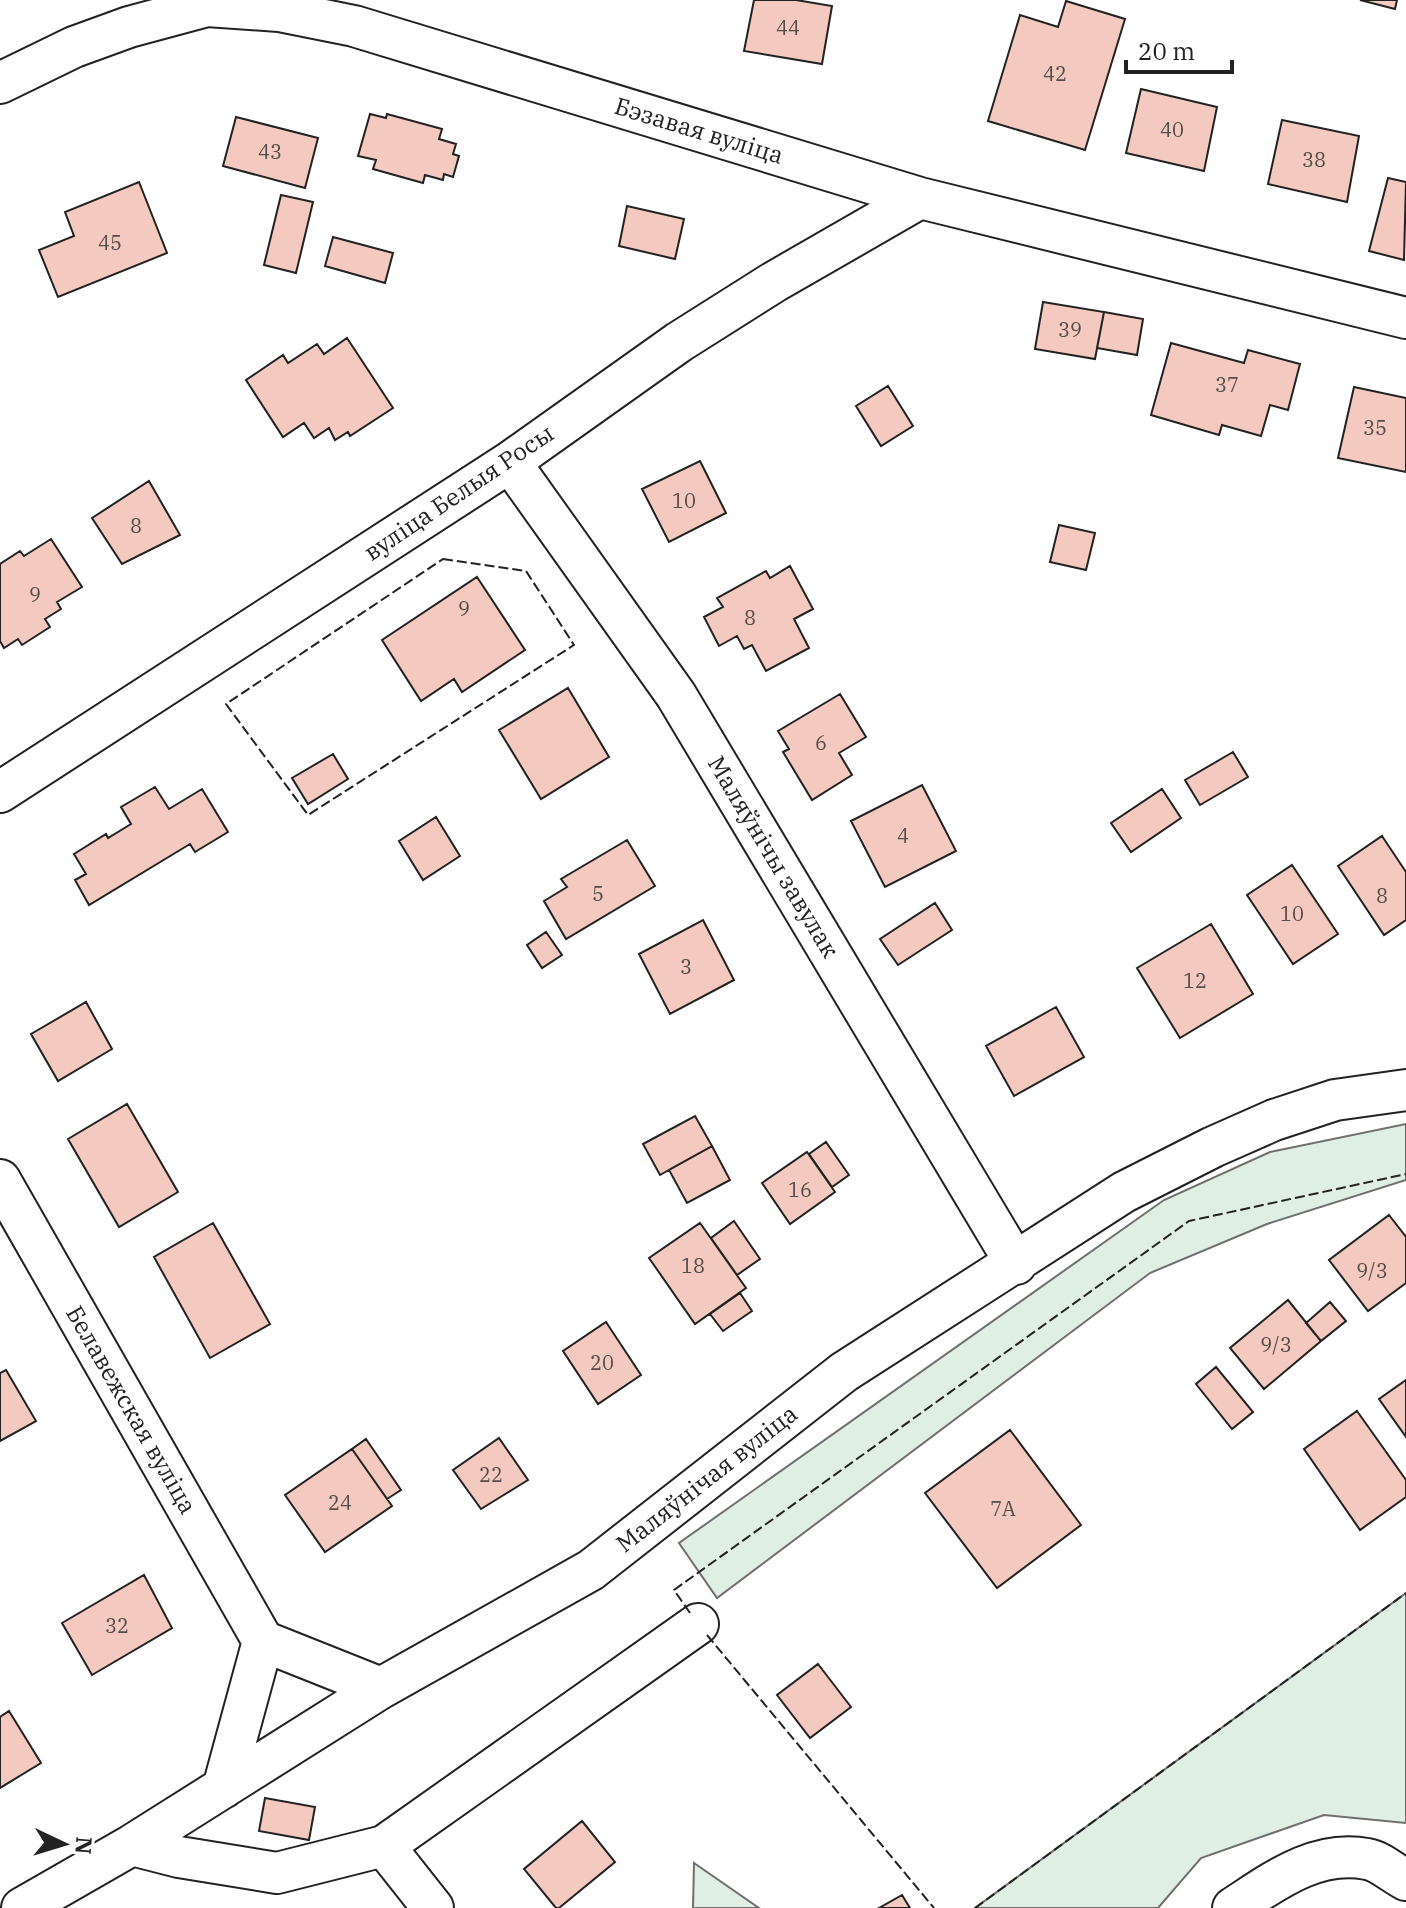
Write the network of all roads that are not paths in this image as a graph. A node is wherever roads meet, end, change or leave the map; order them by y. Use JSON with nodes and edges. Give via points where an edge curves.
{"nodes":[{"id":1,"x":206,"y":3,"type":"edge"},
{"id":2,"x":0,"y":83,"type":"edge"},
{"id":3,"x":920,"y":198,"type":"junction"},
{"id":4,"x":1406,"y":318,"type":"edge"},
{"id":5,"x":510,"y":462,"type":"junction"},
{"id":6,"x":0,"y":792,"type":"edge"},
{"id":7,"x":1406,"y":1090,"type":"edge"},
{"id":8,"x":0,"y":1180,"type":"edge"},
{"id":9,"x":1016,"y":1264,"type":"junction"},
{"id":10,"x":698,"y":1624,"type":"dead end"},
{"id":11,"x":263,"y":1641,"type":"junction"},
{"id":12,"x":381,"y":1688,"type":"junction"},
{"id":13,"x":223,"y":1788,"type":"junction"},
{"id":14,"x":132,"y":1845,"type":"junction"},
{"id":15,"x":384,"y":1846,"type":"junction"},
{"id":16,"x":1406,"y":1847,"type":"edge"},
{"id":17,"x":1369,"y":1859,"type":"junction"},
{"id":18,"x":1406,"y":1880,"type":"edge"},
{"id":19,"x":22,"y":1908,"type":"edge"},
{"id":20,"x":433,"y":1908,"type":"edge"},
{"id":21,"x":1233,"y":1908,"type":"edge"}],
"edges":[{"from":1,"to":2,"type":"street","name":"Бэзавая вуліца","via":[[74,47]]},
{"from":1,"to":3,"type":"street","name":"Бэзавая вуліца","via":[[354,26]]},
{"from":3,"to":4,"type":"street","name":"Бэзавая вуліца"},
{"from":3,"to":5,"type":"street","name":"вуліца Белыя Росы","via":[[679,342]]},
{"from":5,"to":6,"type":"street","name":"вуліца Белыя Росы"},
{"from":5,"to":9,"type":"street","name":"Маляўнічы завулак","via":[[676,695]]},
{"from":7,"to":9,"type":"street","name":"Маляўнічая вуліца","via":[[1335,1100],[1213,1147],[1124,1192]]},
{"from":8,"to":11,"type":"street","name":"Белавежская вуліца"},
{"from":9,"to":12,"type":"street","name":"Маляўнічая вуліца","via":[[844,1372],[591,1570]]},
{"from":10,"to":15,"type":"street"},
{"from":11,"to":12,"type":"street"},
{"from":11,"to":13,"type":"street"},
{"from":12,"to":13,"type":"street","name":"Маляўнічая вуліца"},
{"from":13,"to":14,"type":"street","name":"Маляўнічая вуліца"},
{"from":14,"to":15,"type":"street","via":[[277,1873]]},
{"from":14,"to":19,"type":"street","name":"Маляўнічая вуліца"},
{"from":15,"to":20,"type":"street"},
{"from":16,"to":17,"type":"street"},
{"from":17,"to":18,"type":"street"},
{"from":17,"to":21,"type":"street","via":[[1329,1859],[1302,1867]]}]}
